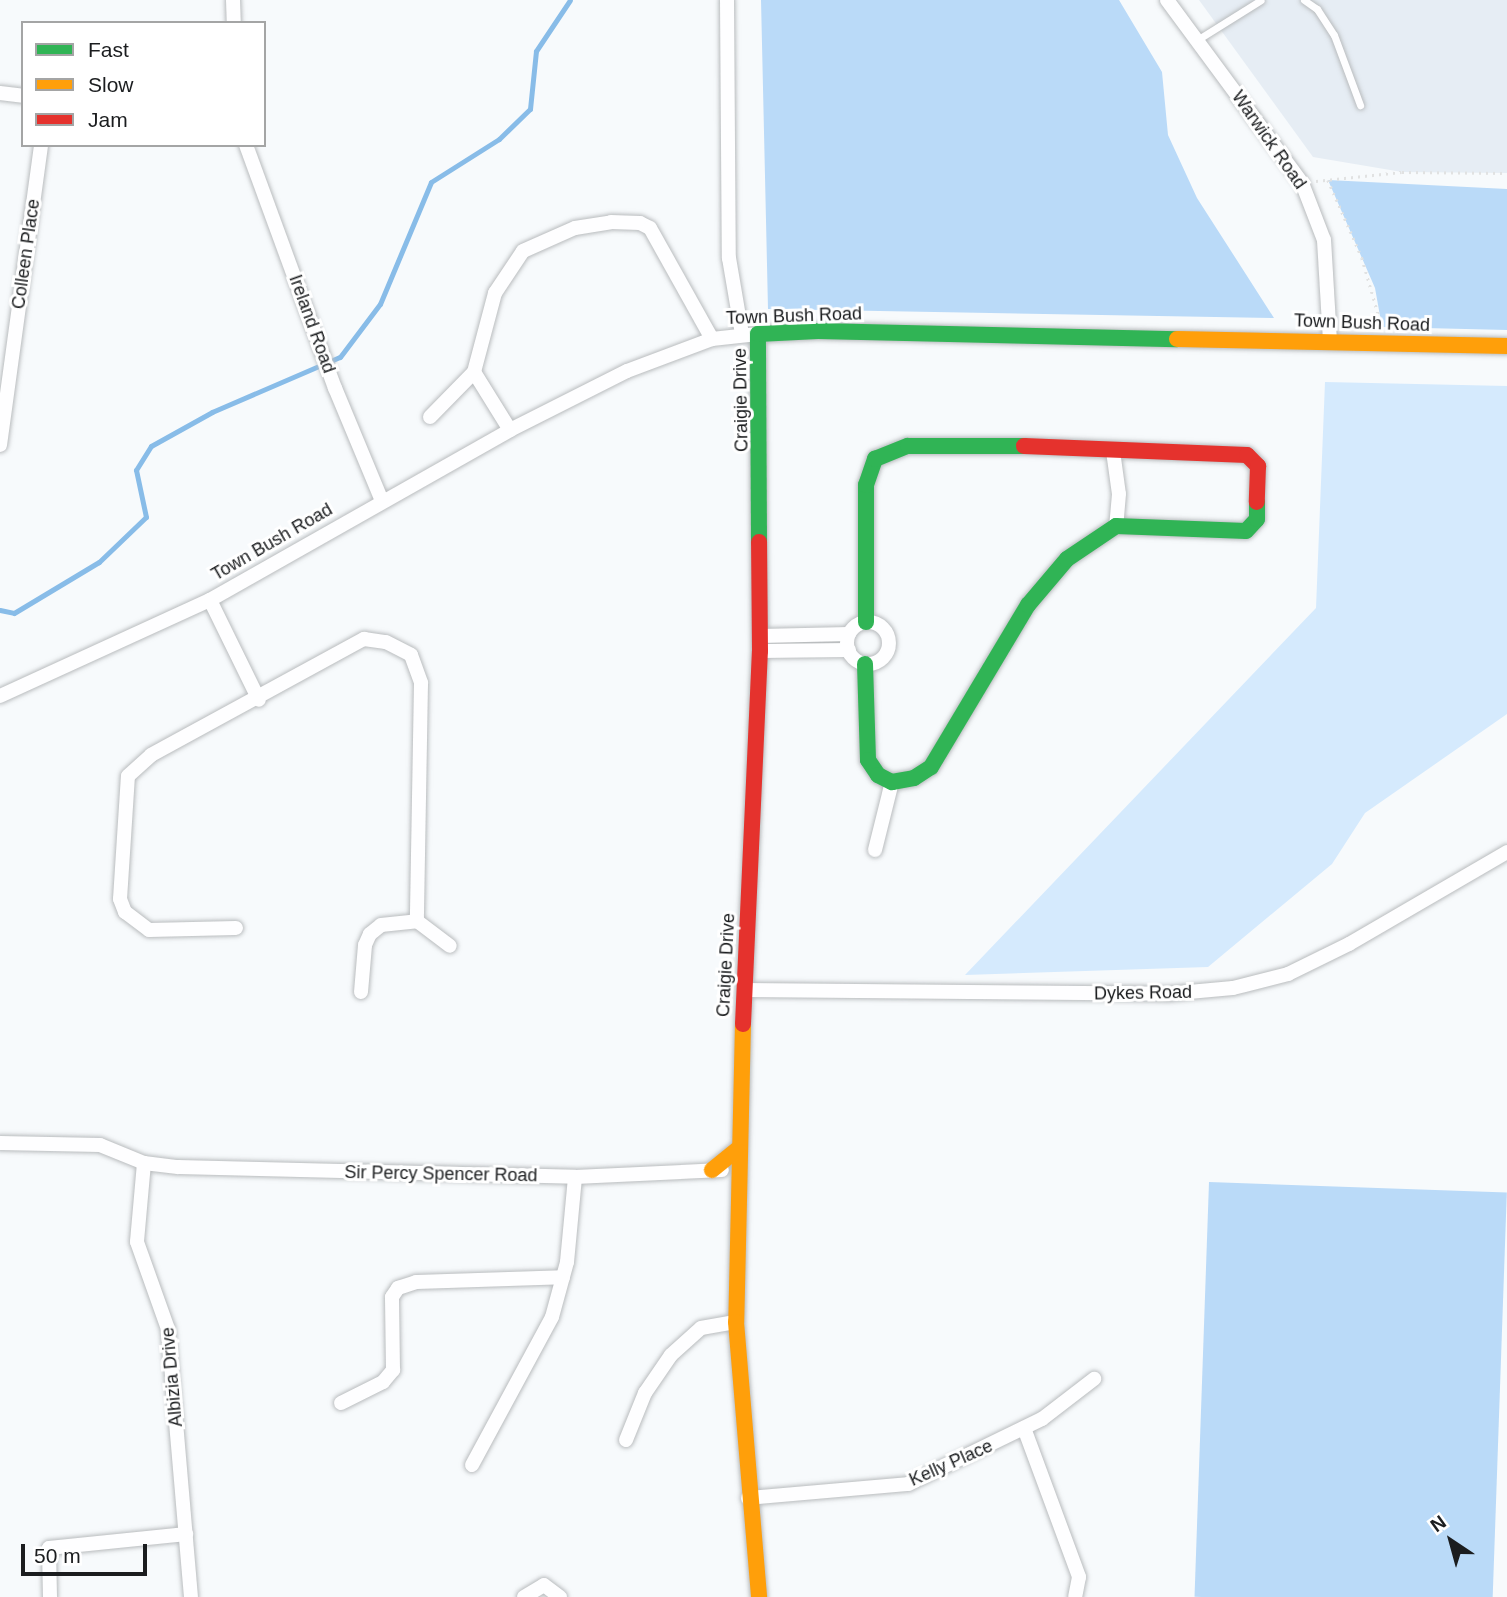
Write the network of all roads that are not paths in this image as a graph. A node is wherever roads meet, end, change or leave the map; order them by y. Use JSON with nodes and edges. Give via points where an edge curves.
{"nodes":[{"id":1,"x":233,"y":0,"type":"edge"},
{"id":2,"x":727,"y":0,"type":"edge"},
{"id":3,"x":1167,"y":0,"type":"edge"},
{"id":4,"x":1261,"y":0,"type":"edge"},
{"id":5,"x":1304,"y":0,"type":"edge"},
{"id":6,"x":234,"y":21,"type":"edge"},
{"id":7,"x":1197,"y":40,"type":"junction"},
{"id":8,"x":0,"y":93,"type":"edge"},
{"id":9,"x":21,"y":96,"type":"edge"},
{"id":10,"x":1360,"y":105,"type":"dead end"},
{"id":11,"x":41,"y":147,"type":"edge"},
{"id":12,"x":247,"y":147,"type":"edge"},
{"id":13,"x":750,"y":334,"type":"junction"},
{"id":14,"x":712,"y":339,"type":"junction"},
{"id":15,"x":1330,"y":341,"type":"junction"},
{"id":16,"x":1507,"y":346,"type":"edge"},
{"id":17,"x":474,"y":372,"type":"junction"},
{"id":18,"x":430,"y":417,"type":"dead end"},
{"id":19,"x":510,"y":430,"type":"junction"},
{"id":20,"x":0,"y":445,"type":"edge"},
{"id":21,"x":1113,"y":451,"type":"junction"},
{"id":22,"x":382,"y":501,"type":"junction"},
{"id":23,"x":1116,"y":526,"type":"junction"},
{"id":24,"x":210,"y":600,"type":"junction"},
{"id":25,"x":866,"y":622,"type":"junction"},
{"id":26,"x":849,"y":634,"type":"junction"},
{"id":27,"x":760,"y":644,"type":"junction"},
{"id":28,"x":849,"y":649,"type":"junction"},
{"id":29,"x":865,"y":664,"type":"junction"},
{"id":30,"x":0,"y":695,"type":"edge"},
{"id":31,"x":259,"y":700,"type":"junction"},
{"id":32,"x":892,"y":782,"type":"junction"},
{"id":33,"x":875,"y":850,"type":"dead end"},
{"id":34,"x":1507,"y":852,"type":"edge"},
{"id":35,"x":417,"y":921,"type":"junction"},
{"id":36,"x":236,"y":928,"type":"dead end"},
{"id":37,"x":450,"y":946,"type":"dead end"},
{"id":38,"x":744,"y":990,"type":"junction"},
{"id":39,"x":361,"y":992,"type":"dead end"},
{"id":40,"x":0,"y":1143,"type":"edge"},
{"id":41,"x":737,"y":1150,"type":"junction"},
{"id":42,"x":144,"y":1163,"type":"junction"},
{"id":43,"x":712,"y":1170,"type":"junction"},
{"id":44,"x":737,"y":1170,"type":"junction"},
{"id":45,"x":575,"y":1177,"type":"junction"},
{"id":46,"x":563,"y":1277,"type":"junction"},
{"id":47,"x":736,"y":1322,"type":"junction"},
{"id":48,"x":1094,"y":1379,"type":"dead end"},
{"id":49,"x":341,"y":1403,"type":"dead end"},
{"id":50,"x":1024,"y":1428,"type":"junction"},
{"id":51,"x":626,"y":1440,"type":"dead end"},
{"id":52,"x":472,"y":1465,"type":"dead end"},
{"id":53,"x":748,"y":1498,"type":"junction"},
{"id":54,"x":186,"y":1534,"type":"junction"},
{"id":55,"x":50,"y":1597,"type":"edge"},
{"id":56,"x":191,"y":1597,"type":"edge"},
{"id":57,"x":524,"y":1597,"type":"edge"},
{"id":58,"x":560,"y":1597,"type":"edge"},
{"id":59,"x":759,"y":1597,"type":"edge"},
{"id":60,"x":1075,"y":1597,"type":"edge"}],
"edges":[{"from":1,"to":6,"type":"street"},
{"from":2,"to":13,"type":"street","via":[[729,258]]},
{"from":3,"to":7,"type":"street","name":"Warwick Road"},
{"from":4,"to":7,"type":"lane"},
{"from":5,"to":10,"type":"lane","via":[[1317,9],[1334,34]]},
{"from":7,"to":15,"type":"street","name":"Warwick Road","via":[[1302,183],[1324,240]]},
{"from":8,"to":9,"type":"street"},
{"from":11,"to":20,"type":"street","name":"Colleen Place"},
{"from":12,"to":22,"type":"street","name":"Ireland Road","via":[[335,388]]},
{"from":13,"to":14,"type":"street","name":"Town Bush Road"},
{"from":13,"to":15,"type":"street","name":"Town Bush Road","via":[[818,331]]},
{"from":13,"to":27,"type":"street","name":"Craigie Drive"},
{"from":14,"to":17,"type":"street","via":[[656,235],[640,223],[611,222],[556,233],[523,251],[495,293]]},
{"from":14,"to":19,"type":"street","name":"Town Bush Road","via":[[627,370]]},
{"from":15,"to":16,"type":"street","name":"Town Bush Road"},
{"from":17,"to":18,"type":"street"},
{"from":17,"to":19,"type":"street"},
{"from":19,"to":22,"type":"street","name":"Town Bush Road"},
{"from":21,"to":23,"type":"street","via":[[1119,494]]},
{"from":21,"to":23,"type":"street","via":[[1247,455],[1258,466],[1259,476],[1257,519],[1246,531]]},
{"from":21,"to":25,"type":"street","via":[[1066,446],[908,446],[875,458],[866,485]]},
{"from":22,"to":24,"type":"street","name":"Town Bush Road"},
{"from":23,"to":32,"type":"street","via":[[1066,559],[1043,583],[931,767],[914,778]]},
{"from":24,"to":30,"type":"street","name":"Town Bush Road"},
{"from":24,"to":31,"type":"street"},
{"from":25,"to":26,"type":"street"},
{"from":25,"to":29,"type":"street","via":[[882,626],[890,644],[884,657]]},
{"from":26,"to":27,"type":"street"},
{"from":26,"to":28,"type":"street"},
{"from":27,"to":28,"type":"street"},
{"from":27,"to":38,"type":"street","name":"Craigie Drive"},
{"from":28,"to":29,"type":"street"},
{"from":29,"to":32,"type":"street","via":[[864,746],[871,767]]},
{"from":31,"to":35,"type":"street","via":[[364,639],[386,642],[411,655],[421,683]]},
{"from":31,"to":36,"type":"street","via":[[151,755],[128,776],[124,786],[120,900],[125,912],[149,930]]},
{"from":32,"to":33,"type":"street"},
{"from":34,"to":38,"type":"street","name":"Dykes Road","via":[[1349,944],[1288,974],[1233,988],[1167,994]]},
{"from":35,"to":37,"type":"street"},
{"from":35,"to":39,"type":"street","via":[[381,925],[370,934]]},
{"from":38,"to":41,"type":"street","name":"Craigie Drive"},
{"from":40,"to":42,"type":"street","via":[[100,1145]]},
{"from":41,"to":43,"type":"street"},
{"from":41,"to":44,"type":"street","name":"Craigie Drive"},
{"from":42,"to":45,"type":"street","name":"Sir Percy Spencer Road"},
{"from":42,"to":54,"type":"street","name":"Albizia Drive","via":[[137,1242],[168,1329]]},
{"from":43,"to":44,"type":"street","name":"Sir Percy Spencer Road"},
{"from":43,"to":45,"type":"street","name":"Sir Percy Spencer Road"},
{"from":44,"to":47,"type":"street","name":"Craigie Drive"},
{"from":45,"to":46,"type":"street"},
{"from":46,"to":49,"type":"street","via":[[416,1282],[398,1288],[392,1297],[393,1370],[383,1382]]},
{"from":46,"to":52,"type":"street","via":[[543,1341]]},
{"from":47,"to":51,"type":"street","via":[[701,1328],[654,1376]]},
{"from":47,"to":53,"type":"street","name":"Craigie Drive"},
{"from":48,"to":50,"type":"street","name":"Kelly Place"},
{"from":50,"to":53,"type":"street","name":"Kelly Place","via":[[908,1484]]},
{"from":50,"to":60,"type":"street","via":[[1079,1577]]},
{"from":53,"to":59,"type":"street","name":"Craigie Drive"},
{"from":54,"to":55,"type":"street","via":[[49,1548]]},
{"from":54,"to":56,"type":"street","name":"Albizia Drive"},
{"from":57,"to":58,"type":"street","via":[[544,1584]]}]}
